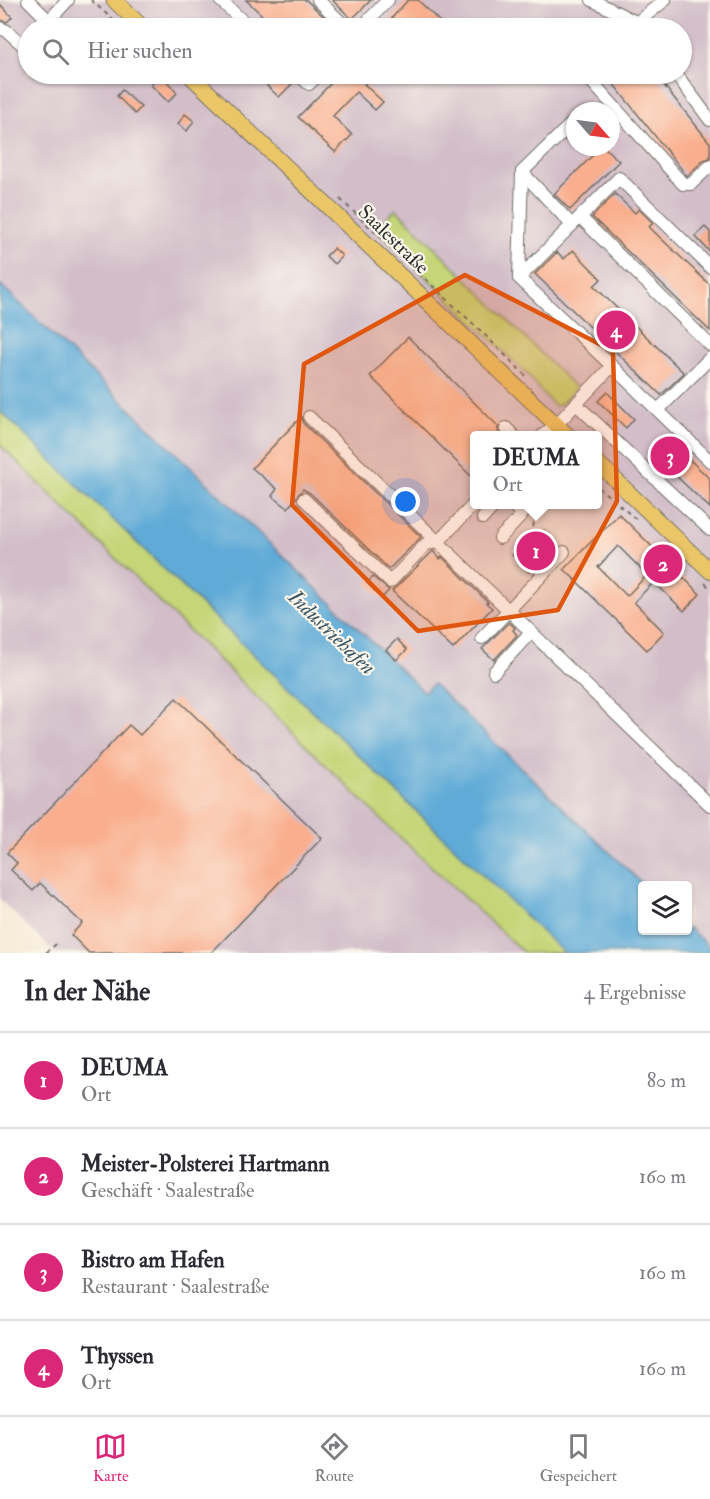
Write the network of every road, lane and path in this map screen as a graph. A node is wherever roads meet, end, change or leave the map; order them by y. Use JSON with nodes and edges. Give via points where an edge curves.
{"nodes":[{"id":1,"x":28,"y":0,"type":"edge"},
{"id":2,"x":68,"y":0,"type":"edge"},
{"id":3,"x":91,"y":0,"type":"edge"},
{"id":4,"x":114,"y":0,"type":"edge"},
{"id":5,"x":220,"y":0,"type":"edge"},
{"id":6,"x":318,"y":0,"type":"edge"},
{"id":7,"x":388,"y":0,"type":"edge"},
{"id":8,"x":592,"y":0,"type":"edge"},
{"id":9,"x":665,"y":0,"type":"edge"},
{"id":10,"x":40,"y":18,"type":"edge"},
{"id":11,"x":51,"y":18,"type":"edge"},
{"id":12,"x":111,"y":18,"type":"edge"},
{"id":13,"x":133,"y":18,"type":"edge"},
{"id":14,"x":239,"y":18,"type":"edge"},
{"id":15,"x":337,"y":18,"type":"edge"},
{"id":16,"x":371,"y":18,"type":"edge"},
{"id":17,"x":622,"y":18,"type":"edge"},
{"id":18,"x":646,"y":18,"type":"edge"},
{"id":19,"x":0,"y":28,"type":"edge"},
{"id":20,"x":18,"y":42,"type":"edge"},
{"id":21,"x":200,"y":84,"type":"edge"},
{"id":22,"x":594,"y":84,"type":"edge"},
{"id":23,"x":683,"y":84,"type":"edge"},
{"id":24,"x":710,"y":120,"type":"edge"},
{"id":25,"x":566,"y":129,"type":"edge"},
{"id":26,"x":710,"y":166,"type":"edge"},
{"id":27,"x":522,"y":172,"type":"junction"},
{"id":28,"x":576,"y":221,"type":"junction"},
{"id":29,"x":710,"y":267,"type":"edge"},
{"id":30,"x":519,"y":278,"type":"junction"},
{"id":31,"x":710,"y":345,"type":"edge"},
{"id":32,"x":710,"y":358,"type":"edge"},
{"id":33,"x":612,"y":366,"type":"junction"},
{"id":34,"x":576,"y":404,"type":"junction"},
{"id":35,"x":658,"y":410,"type":"junction"},
{"id":36,"x":309,"y":417,"type":"dead end"},
{"id":37,"x":557,"y":424,"type":"junction"},
{"id":38,"x":547,"y":431,"type":"edge"},
{"id":39,"x":564,"y":431,"type":"edge"},
{"id":40,"x":664,"y":449,"type":"dead end"},
{"id":41,"x":710,"y":461,"type":"edge"},
{"id":42,"x":602,"y":468,"type":"edge"},
{"id":43,"x":644,"y":468,"type":"junction"},
{"id":44,"x":304,"y":499,"type":"dead end"},
{"id":45,"x":470,"y":508,"type":"edge"},
{"id":46,"x":491,"y":509,"type":"edge"},
{"id":47,"x":517,"y":509,"type":"edge"},
{"id":48,"x":536,"y":509,"type":"edge"},
{"id":49,"x":483,"y":518,"type":"dead end"},
{"id":50,"x":710,"y":530,"type":"edge"},
{"id":51,"x":500,"y":538,"type":"dead end"},
{"id":52,"x":438,"y":542,"type":"junction"},
{"id":53,"x":564,"y":552,"type":"dead end"},
{"id":54,"x":512,"y":556,"type":"dead end"},
{"id":55,"x":710,"y":571,"type":"edge"},
{"id":56,"x":509,"y":611,"type":"junction"},
{"id":57,"x":531,"y":632,"type":"junction"},
{"id":58,"x":482,"y":638,"type":"dead end"},
{"id":59,"x":494,"y":672,"type":"dead end"},
{"id":60,"x":710,"y":805,"type":"edge"},
{"id":61,"x":56,"y":944,"type":"dead end"},
{"id":62,"x":46,"y":953,"type":"edge"}],
"edges":[{"from":1,"to":10,"type":"lane"},
{"from":2,"to":11,"type":"lane"},
{"from":3,"to":12,"type":"path"},
{"from":4,"to":13,"type":"main road"},
{"from":5,"to":14,"type":"lane"},
{"from":6,"to":15,"type":"lane"},
{"from":7,"to":16,"type":"lane"},
{"from":8,"to":17,"type":"lane"},
{"from":9,"to":18,"type":"lane"},
{"from":19,"to":20,"type":"lane"},
{"from":21,"to":37,"type":"main road","name":"Saalestraße"},
{"from":22,"to":26,"type":"lane","via":[[683,184],[691,184]]},
{"from":23,"to":24,"type":"lane"},
{"from":25,"to":27,"type":"lane"},
{"from":27,"to":28,"type":"lane"},
{"from":27,"to":30,"type":"lane"},
{"from":28,"to":29,"type":"lane","via":[[619,178]]},
{"from":28,"to":30,"type":"lane"},
{"from":28,"to":31,"type":"lane"},
{"from":30,"to":33,"type":"lane"},
{"from":32,"to":35,"type":"lane"},
{"from":33,"to":34,"type":"lane"},
{"from":33,"to":35,"type":"lane"},
{"from":34,"to":37,"type":"lane"},
{"from":34,"to":43,"type":"lane"},
{"from":35,"to":41,"type":"lane"},
{"from":36,"to":52,"type":"lane"},
{"from":37,"to":38,"type":"lane"},
{"from":37,"to":39,"type":"main road","name":"Saalestraße"},
{"from":40,"to":43,"type":"path"},
{"from":42,"to":55,"type":"main road"},
{"from":43,"to":50,"type":"lane"},
{"from":44,"to":52,"type":"lane","via":[[390,582],[426,544]]},
{"from":45,"to":52,"type":"lane"},
{"from":46,"to":49,"type":"lane"},
{"from":47,"to":51,"type":"lane","via":[[522,515]]},
{"from":48,"to":54,"type":"path","via":[[533,528]]},
{"from":52,"to":56,"type":"lane"},
{"from":53,"to":56,"type":"lane"},
{"from":56,"to":57,"type":"lane"},
{"from":56,"to":58,"type":"lane"},
{"from":57,"to":59,"type":"lane"},
{"from":57,"to":60,"type":"lane"},
{"from":61,"to":62,"type":"path"}]}
